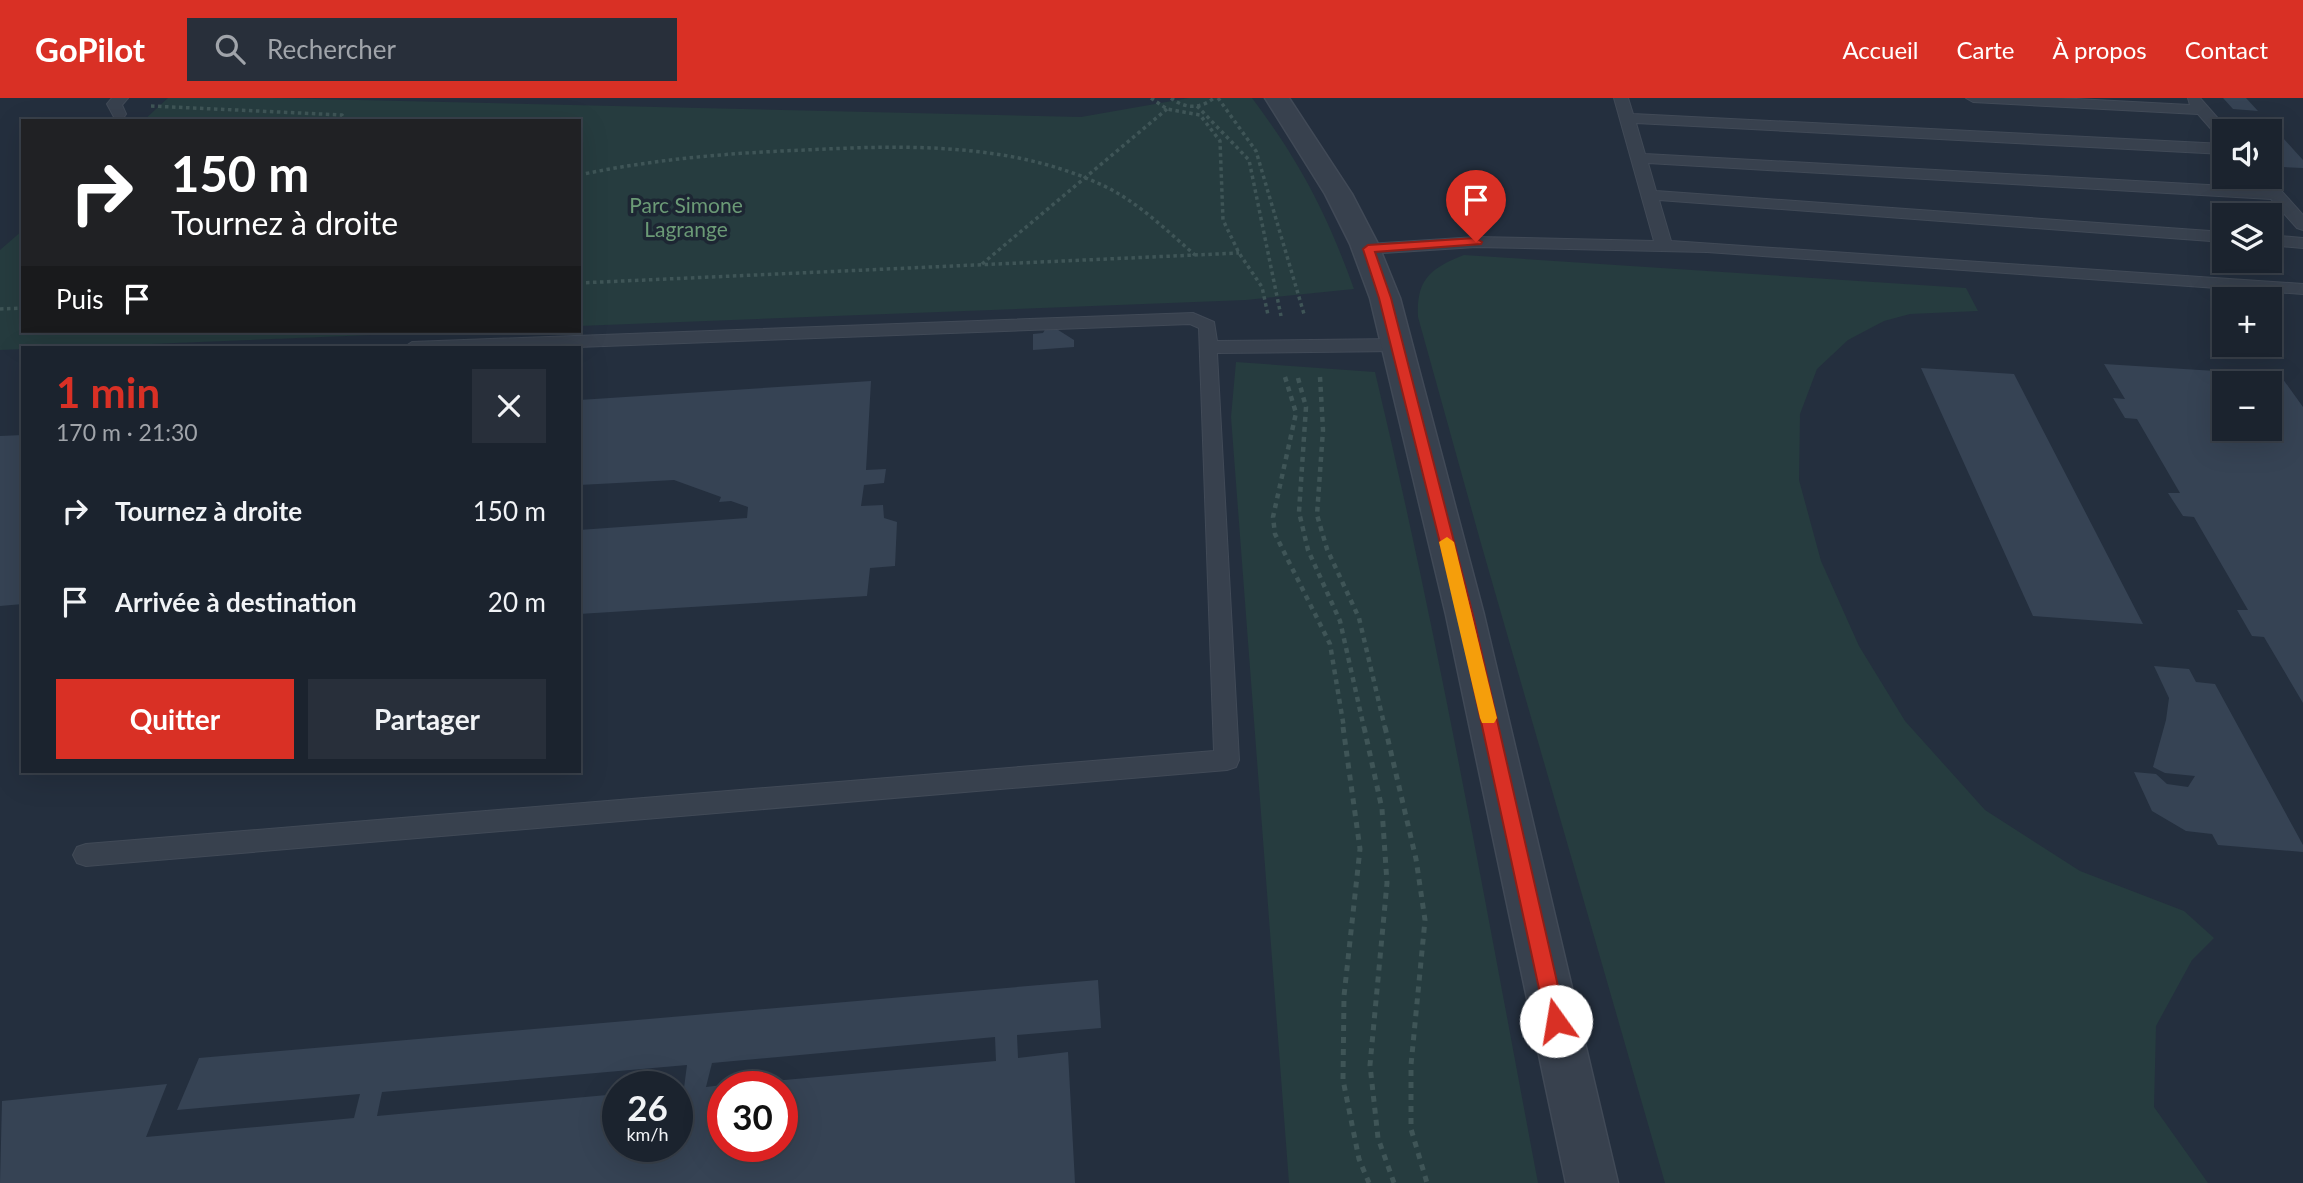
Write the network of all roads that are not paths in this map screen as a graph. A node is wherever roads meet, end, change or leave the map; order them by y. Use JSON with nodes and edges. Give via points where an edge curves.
{"nodes":[{"id":1,"x":121,"y":98,"type":"edge"},
{"id":2,"x":1277,"y":98,"type":"edge"},
{"id":3,"x":1621,"y":98,"type":"edge"},
{"id":4,"x":1973,"y":98,"type":"edge"},
{"id":5,"x":2192,"y":98,"type":"edge"},
{"id":6,"x":2203,"y":110,"type":"junction"},
{"id":7,"x":119,"y":114,"type":"dead end"},
{"id":8,"x":1627,"y":118,"type":"junction"},
{"id":9,"x":2212,"y":121,"type":"edge"},
{"id":10,"x":2212,"y":148,"type":"edge"},
{"id":11,"x":1639,"y":158,"type":"junction"},
{"id":12,"x":2272,"y":189,"type":"edge"},
{"id":13,"x":2276,"y":194,"type":"junction"},
{"id":14,"x":1650,"y":195,"type":"junction"},
{"id":15,"x":2303,"y":225,"type":"edge"},
{"id":16,"x":2212,"y":236,"type":"edge"},
{"id":17,"x":2282,"y":241,"type":"edge"},
{"id":18,"x":2303,"y":243,"type":"edge"},
{"id":19,"x":1664,"y":246,"type":"junction"},
{"id":20,"x":1368,"y":249,"type":"junction"},
{"id":21,"x":2303,"y":289,"type":"edge"},
{"id":22,"x":1396,"y":345,"type":"junction"},
{"id":23,"x":464,"y":346,"type":"edge"},
{"id":24,"x":1208,"y":347,"type":"junction"},
{"id":25,"x":86,"y":855,"type":"dead end"},
{"id":26,"x":1592,"y":1183,"type":"edge"}],
"edges":[{"from":1,"to":7,"type":"lane","via":[[114,104]]},
{"from":2,"to":20,"type":"street","via":[[1321,160]]},
{"from":3,"to":8,"type":"lane"},
{"from":4,"to":6,"type":"lane"},
{"from":5,"to":6,"type":"lane"},
{"from":6,"to":9,"type":"lane"},
{"from":8,"to":10,"type":"lane"},
{"from":8,"to":11,"type":"lane"},
{"from":11,"to":13,"type":"lane"},
{"from":11,"to":14,"type":"lane"},
{"from":12,"to":13,"type":"lane"},
{"from":13,"to":15,"type":"lane"},
{"from":14,"to":16,"type":"lane"},
{"from":14,"to":19,"type":"lane"},
{"from":17,"to":18,"type":"lane"},
{"from":19,"to":20,"type":"lane","via":[[1476,242]]},
{"from":19,"to":21,"type":"lane"},
{"from":20,"to":22,"type":"street"},
{"from":22,"to":24,"type":"lane"},
{"from":22,"to":26,"type":"street","via":[[1465,615]]},
{"from":23,"to":24,"type":"lane","via":[[1193,318],[1208,326]]},
{"from":24,"to":25,"type":"lane","via":[[1227,760]]}]}
